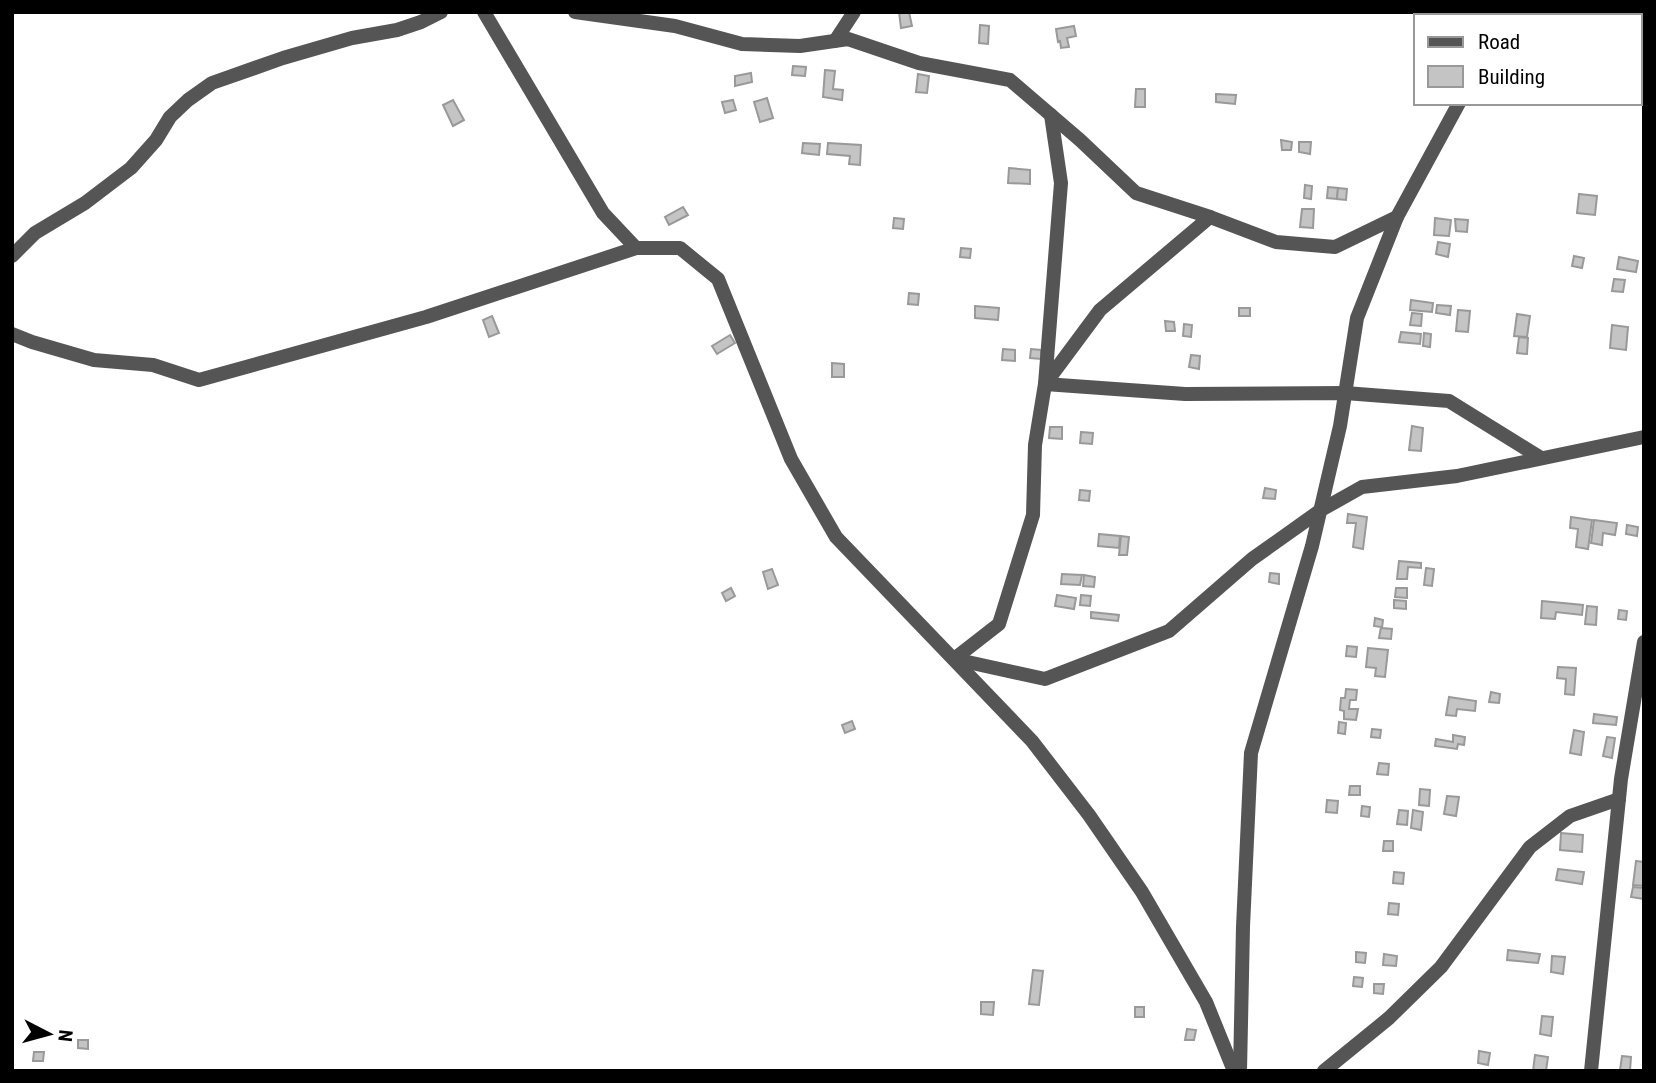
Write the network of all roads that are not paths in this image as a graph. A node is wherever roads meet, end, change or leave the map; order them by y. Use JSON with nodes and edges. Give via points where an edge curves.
{"nodes":[{"id":1,"x":441,"y":12,"type":"edge"},
{"id":2,"x":484,"y":12,"type":"edge"},
{"id":3,"x":575,"y":12,"type":"edge"},
{"id":4,"x":686,"y":12,"type":"edge"},
{"id":5,"x":854,"y":12,"type":"edge"},
{"id":6,"x":675,"y":26,"type":"junction"},
{"id":7,"x":835,"y":41,"type":"junction"},
{"id":8,"x":1458,"y":105,"type":"edge"},
{"id":9,"x":1051,"y":115,"type":"junction"},
{"id":10,"x":1210,"y":217,"type":"junction"},
{"id":11,"x":1396,"y":217,"type":"junction"},
{"id":12,"x":636,"y":248,"type":"junction"},
{"id":13,"x":12,"y":256,"type":"edge"},
{"id":14,"x":12,"y":334,"type":"edge"},
{"id":15,"x":1045,"y":384,"type":"junction"},
{"id":16,"x":1345,"y":393,"type":"junction"},
{"id":17,"x":1644,"y":437,"type":"edge"},
{"id":18,"x":1541,"y":458,"type":"junction"},
{"id":19,"x":1321,"y":510,"type":"junction"},
{"id":20,"x":1644,"y":642,"type":"edge"},
{"id":21,"x":954,"y":659,"type":"junction"},
{"id":22,"x":1619,"y":799,"type":"junction"},
{"id":23,"x":1234,"y":1071,"type":"edge"},
{"id":24,"x":1240,"y":1071,"type":"edge"},
{"id":25,"x":1324,"y":1071,"type":"edge"},
{"id":26,"x":1591,"y":1071,"type":"edge"}],
"edges":[{"from":1,"to":13,"type":"street","via":[[397,30],[352,38],[212,83],[170,117],[131,168],[35,233]]},
{"from":2,"to":12,"type":"street","via":[[603,214]]},
{"from":3,"to":6,"type":"street"},
{"from":4,"to":6,"type":"street"},
{"from":5,"to":7,"type":"street"},
{"from":6,"to":7,"type":"street","via":[[742,44],[800,46]]},
{"from":7,"to":9,"type":"street","via":[[848,39],[919,63],[1010,80]]},
{"from":8,"to":11,"type":"street"},
{"from":9,"to":10,"type":"street","via":[[1136,193]]},
{"from":9,"to":15,"type":"street","via":[[1061,183]]},
{"from":10,"to":11,"type":"street","via":[[1276,242],[1335,247]]},
{"from":10,"to":15,"type":"street","via":[[1100,310]]},
{"from":11,"to":16,"type":"street","via":[[1357,318]]},
{"from":12,"to":14,"type":"street","via":[[425,317],[199,380],[153,365],[94,360]]},
{"from":12,"to":21,"type":"street","via":[[680,248],[719,279],[791,458],[836,537]]},
{"from":15,"to":16,"type":"street","via":[[1185,394]]},
{"from":15,"to":21,"type":"street","via":[[1035,445],[1034,515],[999,624]]},
{"from":16,"to":18,"type":"street","via":[[1449,401]]},
{"from":16,"to":19,"type":"street"},
{"from":17,"to":18,"type":"street"},
{"from":18,"to":19,"type":"street","via":[[1362,487]]},
{"from":19,"to":21,"type":"street","via":[[1252,559],[1169,631],[1045,679]]},
{"from":19,"to":24,"type":"street","via":[[1251,753]]},
{"from":20,"to":22,"type":"street"},
{"from":21,"to":23,"type":"street","via":[[1032,741],[1142,892],[1206,1002]]},
{"from":22,"to":25,"type":"street","via":[[1570,816],[1530,847],[1441,967],[1389,1018]]},
{"from":22,"to":26,"type":"street"}]}
